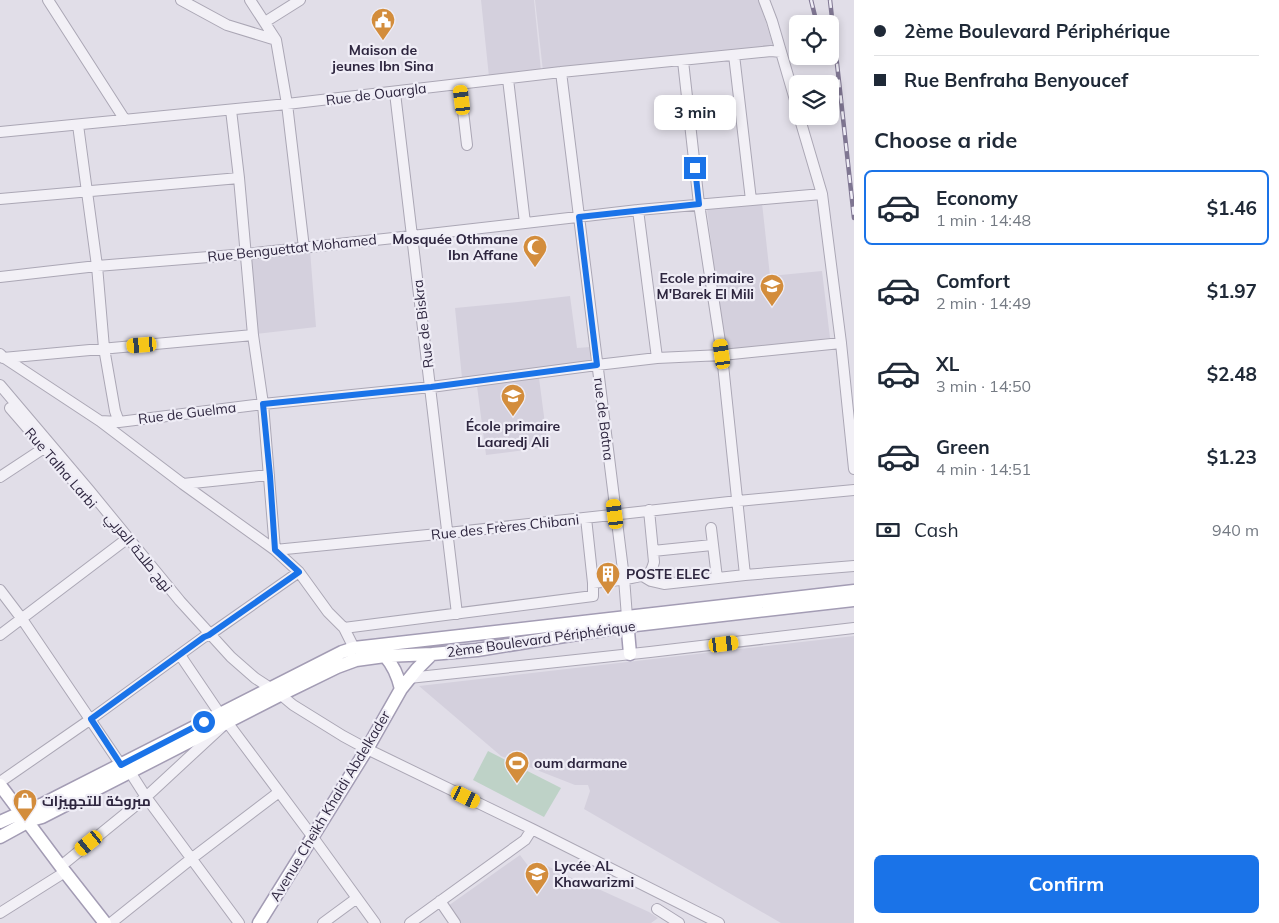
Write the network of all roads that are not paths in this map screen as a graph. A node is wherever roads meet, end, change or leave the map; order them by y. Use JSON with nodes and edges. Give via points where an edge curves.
{"nodes":[{"id":1,"x":48,"y":0,"type":"edge"},
{"id":2,"x":181,"y":0,"type":"edge"},
{"id":3,"x":250,"y":0,"type":"edge"},
{"id":4,"x":300,"y":0,"type":"edge"},
{"id":5,"x":764,"y":0,"type":"edge"},
{"id":6,"x":264,"y":22,"type":"junction"},
{"id":7,"x":276,"y":40,"type":"junction"},
{"id":8,"x":781,"y":52,"type":"junction"},
{"id":9,"x":734,"y":55,"type":"junction"},
{"id":10,"x":683,"y":60,"type":"junction"},
{"id":11,"x":561,"y":72,"type":"junction"},
{"id":12,"x":508,"y":79,"type":"junction"},
{"id":13,"x":789,"y":79,"type":"edge"},
{"id":14,"x":460,"y":84,"type":"junction"},
{"id":15,"x":395,"y":93,"type":"junction"},
{"id":16,"x":287,"y":104,"type":"junction"},
{"id":17,"x":231,"y":110,"type":"junction"},
{"id":18,"x":125,"y":120,"type":"junction"},
{"id":19,"x":78,"y":125,"type":"junction"},
{"id":20,"x":802,"y":125,"type":"edge"},
{"id":21,"x":0,"y":132,"type":"edge"},
{"id":22,"x":467,"y":146,"type":"dead end"},
{"id":23,"x":239,"y":178,"type":"junction"},
{"id":24,"x":88,"y":191,"type":"junction"},
{"id":25,"x":822,"y":194,"type":"junction"},
{"id":26,"x":0,"y":199,"type":"edge"},
{"id":27,"x":751,"y":200,"type":"junction"},
{"id":28,"x":699,"y":204,"type":"junction"},
{"id":29,"x":638,"y":210,"type":"junction"},
{"id":30,"x":579,"y":217,"type":"junction"},
{"id":31,"x":525,"y":223,"type":"junction"},
{"id":32,"x":412,"y":236,"type":"junction"},
{"id":33,"x":304,"y":248,"type":"junction"},
{"id":34,"x":246,"y":254,"type":"junction"},
{"id":35,"x":97,"y":266,"type":"junction"},
{"id":36,"x":0,"y":277,"type":"edge"},
{"id":37,"x":253,"y":335,"type":"junction"},
{"id":38,"x":841,"y":343,"type":"junction"},
{"id":39,"x":104,"y":348,"type":"junction"},
{"id":40,"x":722,"y":354,"type":"junction"},
{"id":41,"x":1,"y":357,"type":"edge"},
{"id":42,"x":657,"y":358,"type":"junction"},
{"id":43,"x":597,"y":365,"type":"junction"},
{"id":44,"x":0,"y":385,"type":"edge"},
{"id":45,"x":431,"y":387,"type":"junction"},
{"id":46,"x":0,"y":395,"type":"edge"},
{"id":47,"x":263,"y":404,"type":"junction"},
{"id":48,"x":100,"y":421,"type":"junction"},
{"id":49,"x":119,"y":422,"type":"junction"},
{"id":50,"x":44,"y":448,"type":"junction"},
{"id":51,"x":854,"y":469,"type":"edge"},
{"id":52,"x":270,"y":476,"type":"junction"},
{"id":53,"x":0,"y":478,"type":"edge"},
{"id":54,"x":183,"y":484,"type":"junction"},
{"id":55,"x":854,"y":490,"type":"edge"},
{"id":56,"x":738,"y":501,"type":"junction"},
{"id":57,"x":649,"y":510,"type":"junction"},
{"id":58,"x":615,"y":514,"type":"junction"},
{"id":59,"x":586,"y":518,"type":"junction"},
{"id":60,"x":711,"y":528,"type":"dead end"},
{"id":61,"x":448,"y":533,"type":"junction"},
{"id":62,"x":124,"y":541,"type":"junction"},
{"id":63,"x":712,"y":545,"type":"junction"},
{"id":64,"x":275,"y":550,"type":"junction"},
{"id":65,"x":653,"y":551,"type":"junction"},
{"id":66,"x":854,"y":566,"type":"edge"},
{"id":67,"x":299,"y":572,"type":"junction"},
{"id":68,"x":641,"y":575,"type":"junction"},
{"id":69,"x":745,"y":575,"type":"junction"},
{"id":70,"x":624,"y":578,"type":"junction"},
{"id":71,"x":718,"y":578,"type":"junction"},
{"id":72,"x":593,"y":583,"type":"junction"},
{"id":73,"x":0,"y":590,"type":"edge"},
{"id":74,"x":854,"y":591,"type":"edge"},
{"id":75,"x":839,"y":597,"type":"junction"},
{"id":76,"x":854,"y":600,"type":"edge"},
{"id":77,"x":457,"y":614,"type":"junction"},
{"id":78,"x":22,"y":619,"type":"junction"},
{"id":79,"x":627,"y":621,"type":"junction"},
{"id":80,"x":344,"y":628,"type":"junction"},
{"id":81,"x":854,"y":628,"type":"edge"},
{"id":82,"x":0,"y":635,"type":"edge"},
{"id":83,"x":207,"y":636,"type":"junction"},
{"id":84,"x":354,"y":648,"type":"junction"},
{"id":85,"x":432,"y":654,"type":"junction"},
{"id":86,"x":630,"y":654,"type":"junction"},
{"id":87,"x":180,"y":655,"type":"junction"},
{"id":88,"x":385,"y":656,"type":"junction"},
{"id":89,"x":409,"y":678,"type":"junction"},
{"id":90,"x":401,"y":689,"type":"junction"},
{"id":91,"x":272,"y":693,"type":"junction"},
{"id":92,"x":223,"y":718,"type":"junction"},
{"id":93,"x":91,"y":719,"type":"junction"},
{"id":94,"x":367,"y":749,"type":"junction"},
{"id":95,"x":126,"y":768,"type":"junction"},
{"id":96,"x":0,"y":783,"type":"edge"},
{"id":97,"x":279,"y":792,"type":"junction"},
{"id":98,"x":146,"y":797,"type":"junction"},
{"id":99,"x":24,"y":817,"type":"junction"},
{"id":100,"x":0,"y":822,"type":"edge"},
{"id":101,"x":532,"y":829,"type":"junction"},
{"id":102,"x":312,"y":836,"type":"junction"},
{"id":103,"x":0,"y":837,"type":"edge"},
{"id":104,"x":191,"y":859,"type":"junction"},
{"id":105,"x":63,"y":869,"type":"junction"},
{"id":106,"x":357,"y":898,"type":"junction"},
{"id":107,"x":440,"y":902,"type":"junction"},
{"id":108,"x":657,"y":909,"type":"dead end"},
{"id":109,"x":0,"y":913,"type":"edge"},
{"id":110,"x":105,"y":923,"type":"edge"},
{"id":111,"x":111,"y":923,"type":"edge"},
{"id":112,"x":239,"y":923,"type":"edge"},
{"id":113,"x":259,"y":923,"type":"edge"},
{"id":114,"x":323,"y":923,"type":"edge"},
{"id":115,"x":375,"y":923,"type":"edge"},
{"id":116,"x":410,"y":923,"type":"edge"},
{"id":117,"x":456,"y":923,"type":"edge"},
{"id":118,"x":679,"y":923,"type":"edge"},
{"id":119,"x":719,"y":923,"type":"edge"}],
"edges":[{"from":1,"to":18,"type":"street"},
{"from":2,"to":7,"type":"street","via":[[227,25]]},
{"from":3,"to":6,"type":"street"},
{"from":4,"to":6,"type":"street"},
{"from":5,"to":8,"type":"street"},
{"from":6,"to":7,"type":"street"},
{"from":7,"to":16,"type":"street"},
{"from":8,"to":9,"type":"street","name":"Rue de Ouargla"},
{"from":8,"to":13,"type":"street"},
{"from":9,"to":10,"type":"street","name":"Rue de Ouargla"},
{"from":9,"to":27,"type":"street"},
{"from":10,"to":11,"type":"street","name":"Rue de Ouargla"},
{"from":10,"to":28,"type":"street"},
{"from":11,"to":12,"type":"street","name":"Rue de Ouargla"},
{"from":11,"to":30,"type":"street","name":"rue de Batna"},
{"from":12,"to":14,"type":"street","name":"Rue de Ouargla"},
{"from":12,"to":31,"type":"street"},
{"from":14,"to":15,"type":"street","name":"Rue de Ouargla"},
{"from":14,"to":22,"type":"street"},
{"from":15,"to":16,"type":"street","name":"Rue de Ouargla"},
{"from":15,"to":32,"type":"street","name":"Rue de Biskra"},
{"from":16,"to":17,"type":"street","name":"Rue de Ouargla"},
{"from":16,"to":33,"type":"street"},
{"from":17,"to":18,"type":"street","name":"Rue de Ouargla"},
{"from":17,"to":23,"type":"street"},
{"from":18,"to":19,"type":"street","name":"Rue de Ouargla"},
{"from":19,"to":21,"type":"street","name":"Rue de Ouargla"},
{"from":19,"to":24,"type":"street"},
{"from":20,"to":25,"type":"street"},
{"from":23,"to":24,"type":"street"},
{"from":23,"to":34,"type":"street"},
{"from":24,"to":26,"type":"street"},
{"from":24,"to":35,"type":"street"},
{"from":25,"to":27,"type":"street","name":"Rue Benguettat Mohamed"},
{"from":25,"to":38,"type":"street"},
{"from":27,"to":28,"type":"street","name":"Rue Benguettat Mohamed"},
{"from":28,"to":29,"type":"street","name":"Rue Benguettat Mohamed"},
{"from":28,"to":40,"type":"street"},
{"from":29,"to":30,"type":"street","name":"Rue Benguettat Mohamed"},
{"from":29,"to":42,"type":"street"},
{"from":30,"to":31,"type":"street","name":"Rue Benguettat Mohamed"},
{"from":30,"to":43,"type":"street","name":"rue de Batna"},
{"from":31,"to":32,"type":"street","name":"Rue Benguettat Mohamed"},
{"from":32,"to":33,"type":"street","name":"Rue Benguettat Mohamed"},
{"from":32,"to":45,"type":"street","name":"Rue de Biskra"},
{"from":33,"to":34,"type":"street","name":"Rue Benguettat Mohamed"},
{"from":34,"to":35,"type":"street","name":"Rue Benguettat Mohamed"},
{"from":34,"to":37,"type":"street"},
{"from":35,"to":36,"type":"street","name":"Rue Benguettat Mohamed"},
{"from":35,"to":39,"type":"street"},
{"from":37,"to":39,"type":"street"},
{"from":37,"to":47,"type":"street"},
{"from":38,"to":40,"type":"street","name":"Rue de Guelma"},
{"from":38,"to":51,"type":"street"},
{"from":39,"to":41,"type":"street"},
{"from":39,"to":49,"type":"street"},
{"from":40,"to":42,"type":"street","name":"Rue de Guelma"},
{"from":40,"to":56,"type":"street"},
{"from":41,"to":48,"type":"street"},
{"from":42,"to":43,"type":"street","name":"Rue de Guelma"},
{"from":43,"to":45,"type":"street","name":"Rue de Guelma"},
{"from":43,"to":58,"type":"street","name":"rue de Batna"},
{"from":44,"to":83,"type":"street","name":"نهج طلحة العربي"},
{"from":45,"to":47,"type":"street","name":"Rue de Guelma"},
{"from":45,"to":61,"type":"street","name":"Rue de Biskra"},
{"from":46,"to":50,"type":"street","name":"Rue Talha Larbi"},
{"from":47,"to":49,"type":"street","name":"Rue de Guelma"},
{"from":47,"to":52,"type":"street"},
{"from":48,"to":49,"type":"street","name":"Rue de Guelma"},
{"from":48,"to":54,"type":"street"},
{"from":50,"to":53,"type":"street"},
{"from":50,"to":62,"type":"street","name":"Rue Talha Larbi"},
{"from":52,"to":54,"type":"street"},
{"from":52,"to":64,"type":"street"},
{"from":54,"to":64,"type":"street"},
{"from":55,"to":56,"type":"street","name":"Rue des Frères Chibani"},
{"from":56,"to":57,"type":"street","name":"Rue des Frères Chibani"},
{"from":56,"to":69,"type":"street"},
{"from":57,"to":58,"type":"street","name":"Rue des Frères Chibani"},
{"from":57,"to":65,"type":"street"},
{"from":58,"to":59,"type":"street","name":"Rue des Frères Chibani"},
{"from":58,"to":70,"type":"street","name":"rue de Batna"},
{"from":59,"to":61,"type":"street","name":"Rue des Frères Chibani"},
{"from":59,"to":72,"type":"street"},
{"from":60,"to":63,"type":"street"},
{"from":61,"to":64,"type":"street","name":"Rue des Frères Chibani"},
{"from":61,"to":77,"type":"street","name":"Rue de Biskra"},
{"from":62,"to":78,"type":"street"},
{"from":62,"to":83,"type":"street","name":"Rue Talha Larbi"},
{"from":63,"to":65,"type":"street"},
{"from":63,"to":71,"type":"street"},
{"from":64,"to":67,"type":"street"},
{"from":65,"to":68,"type":"street","via":[[653,568]]},
{"from":66,"to":69,"type":"street"},
{"from":67,"to":80,"type":"street"},
{"from":67,"to":83,"type":"street"},
{"from":68,"to":70,"type":"street"},
{"from":68,"to":71,"type":"street","via":[[652,582],[664,584]]},
{"from":69,"to":71,"type":"street"},
{"from":70,"to":72,"type":"street"},
{"from":70,"to":79,"type":"street","name":"rue de Batna"},
{"from":72,"to":77,"type":"street","via":[[594,596]]},
{"from":73,"to":78,"type":"street"},
{"from":74,"to":75,"type":"main road","name":"2ème Boulevard Périphérique"},
{"from":75,"to":76,"type":"main road","name":"2ème Boulevard Périphérique"},
{"from":75,"to":79,"type":"main road","name":"2ème Boulevard Périphérique"},
{"from":77,"to":80,"type":"street"},
{"from":78,"to":82,"type":"street"},
{"from":78,"to":93,"type":"street"},
{"from":79,"to":84,"type":"main road","name":"2ème Boulevard Périphérique"},
{"from":79,"to":85,"type":"main road","name":"2ème Boulevard Périphérique","via":[[477,650]]},
{"from":79,"to":86,"type":"main road"},
{"from":80,"to":84,"type":"street"},
{"from":81,"to":86,"type":"street"},
{"from":83,"to":87,"type":"street"},
{"from":83,"to":91,"type":"street","name":"نهج طلحة العربي"},
{"from":84,"to":91,"type":"main road","name":"2ème Boulevard Périphérique"},
{"from":85,"to":88,"type":"main road","name":"2ème Boulevard Périphérique"},
{"from":85,"to":89,"type":"main road","name":"Avenue Cheïkh Khaldi Abdelkader"},
{"from":86,"to":89,"type":"street"},
{"from":87,"to":92,"type":"street"},
{"from":87,"to":93,"type":"street"},
{"from":88,"to":90,"type":"main road","via":[[396,671]]},
{"from":88,"to":91,"type":"main road","name":"2ème Boulevard Périphérique","via":[[356,660]]},
{"from":89,"to":90,"type":"main road","name":"Avenue Cheïkh Khaldi Abdelkader"},
{"from":90,"to":94,"type":"main road","name":"Avenue Cheïkh Khaldi Abdelkader"},
{"from":91,"to":92,"type":"main road","name":"2ème Boulevard Périphérique"},
{"from":91,"to":94,"type":"street"},
{"from":92,"to":95,"type":"main road","name":"2ème Boulevard Périphérique"},
{"from":92,"to":97,"type":"street"},
{"from":92,"to":98,"type":"street"},
{"from":93,"to":95,"type":"street"},
{"from":93,"to":96,"type":"street"},
{"from":94,"to":101,"type":"street"},
{"from":94,"to":102,"type":"main road","name":"Avenue Cheïkh Khaldi Abdelkader"},
{"from":95,"to":98,"type":"street"},
{"from":95,"to":99,"type":"main road","name":"2ème Boulevard Périphérique","via":[[42,817]]},
{"from":96,"to":99,"type":"main road"},
{"from":97,"to":102,"type":"street"},
{"from":97,"to":104,"type":"street"},
{"from":98,"to":104,"type":"street"},
{"from":98,"to":105,"type":"street"},
{"from":99,"to":100,"type":"main road","name":"2ème Boulevard Périphérique"},
{"from":99,"to":103,"type":"main road","name":"2ème Boulevard Périphérique"},
{"from":99,"to":105,"type":"main road"},
{"from":101,"to":107,"type":"street","via":[[525,840]]},
{"from":101,"to":119,"type":"street"},
{"from":102,"to":106,"type":"street"},
{"from":102,"to":113,"type":"main road","name":"Avenue Cheïkh Khaldi Abdelkader"},
{"from":104,"to":111,"type":"street"},
{"from":104,"to":112,"type":"street"},
{"from":105,"to":109,"type":"street"},
{"from":105,"to":110,"type":"main road"},
{"from":106,"to":114,"type":"street"},
{"from":106,"to":115,"type":"street"},
{"from":107,"to":116,"type":"street"},
{"from":107,"to":117,"type":"street"},
{"from":108,"to":118,"type":"street"}]}
